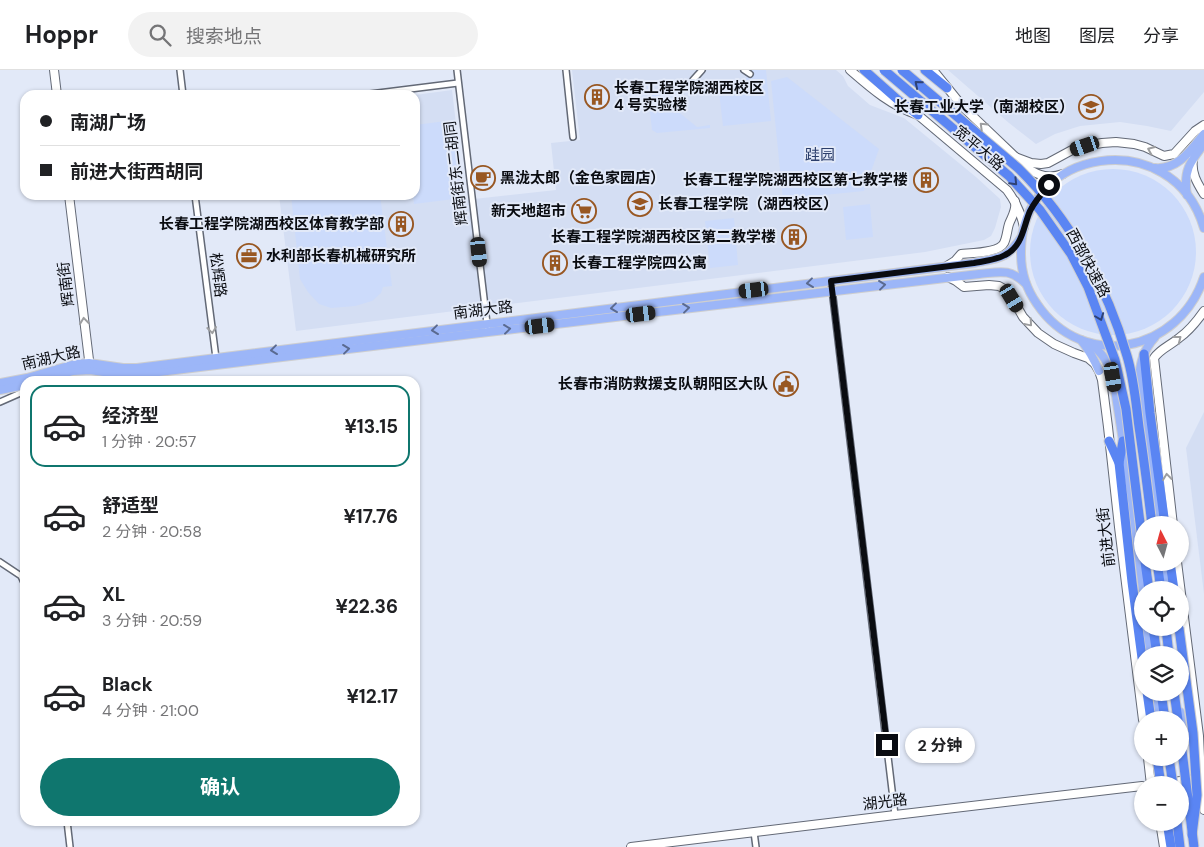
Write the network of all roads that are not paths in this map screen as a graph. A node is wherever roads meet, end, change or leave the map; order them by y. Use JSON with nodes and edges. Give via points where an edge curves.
{"nodes":[{"id":1,"x":54,"y":70,"type":"edge"},
{"id":2,"x":180,"y":70,"type":"edge"},
{"id":3,"x":457,"y":70,"type":"edge"},
{"id":4,"x":566,"y":70,"type":"edge"},
{"id":5,"x":702,"y":70,"type":"edge"},
{"id":6,"x":744,"y":70,"type":"edge"},
{"id":7,"x":850,"y":70,"type":"edge"},
{"id":8,"x":864,"y":70,"type":"edge"},
{"id":9,"x":884,"y":70,"type":"edge"},
{"id":10,"x":902,"y":70,"type":"edge"},
{"id":11,"x":925,"y":70,"type":"edge"},
{"id":12,"x":933,"y":70,"type":"edge"},
{"id":13,"x":750,"y":74,"type":"dead end"},
{"id":14,"x":693,"y":80,"type":"dead end"},
{"id":15,"x":458,"y":82,"type":"junction"},
{"id":16,"x":947,"y":88,"type":"junction"},
{"id":17,"x":56,"y":90,"type":"edge"},
{"id":18,"x":182,"y":90,"type":"edge"},
{"id":19,"x":399,"y":90,"type":"edge"},
{"id":20,"x":918,"y":114,"type":"junction"},
{"id":21,"x":1204,"y":125,"type":"edge"},
{"id":22,"x":1204,"y":134,"type":"edge"},
{"id":23,"x":573,"y":137,"type":"dead end"},
{"id":24,"x":1204,"y":144,"type":"edge"},
{"id":25,"x":1015,"y":157,"type":"junction"},
{"id":26,"x":1194,"y":157,"type":"junction"},
{"id":27,"x":1154,"y":168,"type":"junction"},
{"id":28,"x":1065,"y":174,"type":"junction"},
{"id":29,"x":1204,"y":194,"type":"edge"},
{"id":30,"x":1187,"y":195,"type":"junction"},
{"id":31,"x":70,"y":200,"type":"edge"},
{"id":32,"x":196,"y":200,"type":"edge"},
{"id":33,"x":1014,"y":200,"type":"junction"},
{"id":34,"x":1204,"y":226,"type":"edge"},
{"id":35,"x":1024,"y":227,"type":"junction"},
{"id":36,"x":1022,"y":236,"type":"junction"},
{"id":37,"x":947,"y":266,"type":"junction"},
{"id":38,"x":948,"y":277,"type":"junction"},
{"id":39,"x":1204,"y":277,"type":"edge"},
{"id":40,"x":831,"y":281,"type":"junction"},
{"id":41,"x":1026,"y":284,"type":"junction"},
{"id":42,"x":832,"y":291,"type":"junction"},
{"id":43,"x":1204,"y":311,"type":"edge"},
{"id":44,"x":488,"y":328,"type":"junction"},
{"id":45,"x":1156,"y":336,"type":"junction"},
{"id":46,"x":1080,"y":339,"type":"junction"},
{"id":47,"x":1089,"y":342,"type":"junction"},
{"id":48,"x":1144,"y":354,"type":"junction"},
{"id":49,"x":216,"y":358,"type":"junction"},
{"id":50,"x":89,"y":366,"type":"junction"},
{"id":51,"x":1099,"y":371,"type":"junction"},
{"id":52,"x":34,"y":376,"type":"edge"},
{"id":53,"x":56,"y":376,"type":"edge"},
{"id":54,"x":20,"y":380,"type":"edge"},
{"id":55,"x":0,"y":384,"type":"edge"},
{"id":56,"x":20,"y":386,"type":"edge"},
{"id":57,"x":0,"y":390,"type":"edge"},
{"id":58,"x":20,"y":393,"type":"edge"},
{"id":59,"x":0,"y":402,"type":"edge"},
{"id":60,"x":1109,"y":441,"type":"junction"},
{"id":61,"x":1123,"y":441,"type":"junction"},
{"id":62,"x":1119,"y":463,"type":"junction"},
{"id":63,"x":1139,"y":516,"type":"edge"},
{"id":64,"x":1151,"y":516,"type":"edge"},
{"id":65,"x":1156,"y":516,"type":"edge"},
{"id":66,"x":1164,"y":516,"type":"edge"},
{"id":67,"x":1172,"y":516,"type":"edge"},
{"id":68,"x":0,"y":562,"type":"edge"},
{"id":69,"x":1178,"y":571,"type":"edge"},
{"id":70,"x":20,"y":575,"type":"edge"},
{"id":71,"x":1141,"y":581,"type":"edge"},
{"id":72,"x":1180,"y":636,"type":"edge"},
{"id":73,"x":1141,"y":646,"type":"edge"},
{"id":74,"x":1177,"y":701,"type":"edge"},
{"id":75,"x":1142,"y":711,"type":"edge"},
{"id":76,"x":1184,"y":766,"type":"edge"},
{"id":77,"x":1188,"y":776,"type":"edge"},
{"id":78,"x":1202,"y":778,"type":"edge"},
{"id":79,"x":1189,"y":780,"type":"joint"},
{"id":80,"x":1134,"y":787,"type":"edge"},
{"id":81,"x":1204,"y":810,"type":"edge"},
{"id":82,"x":895,"y":814,"type":"junction"},
{"id":83,"x":68,"y":826,"type":"edge"},
{"id":84,"x":1161,"y":831,"type":"edge"},
{"id":85,"x":1169,"y":831,"type":"edge"},
{"id":86,"x":1177,"y":831,"type":"edge"},
{"id":87,"x":754,"y":832,"type":"junction"},
{"id":88,"x":1192,"y":835,"type":"junction"},
{"id":89,"x":70,"y":847,"type":"edge"},
{"id":90,"x":631,"y":847,"type":"edge"},
{"id":91,"x":756,"y":847,"type":"edge"},
{"id":92,"x":1164,"y":847,"type":"edge"},
{"id":93,"x":1172,"y":847,"type":"edge"},
{"id":94,"x":1179,"y":847,"type":"edge"},
{"id":95,"x":1195,"y":847,"type":"edge"}],
"edges":[{"from":1,"to":17,"type":"main road"},
{"from":2,"to":18,"type":"street"},
{"from":3,"to":15,"type":"street","name":"辉南街东二胡同"},
{"from":4,"to":23,"type":"street"},
{"from":5,"to":14,"type":"street"},
{"from":6,"to":13,"type":"street"},
{"from":7,"to":20,"type":"main road","name":"宽平大路","via":[[881,96],[904,110]]},
{"from":8,"to":20,"type":"highway"},
{"from":9,"to":63,"type":"highway","name":"西部快速路","one_way":true,"bridge":true,"via":[[1009,176],[1040,210],[1071,254],[1088,287],[1115,360],[1126,410]]},
{"from":64,"to":10,"type":"highway","name":"西部快速路","one_way":true,"bridge":true,"via":[[1128,357],[1103,290],[1082,251],[1066,224],[1034,184]]},
{"from":11,"to":16,"type":"highway"},
{"from":12,"to":16,"type":"main road","name":"宽平大路"},
{"from":15,"to":19,"type":"street"},
{"from":15,"to":44,"type":"street","name":"辉南街东二胡同"},
{"from":25,"to":16,"type":"main road","name":"宽平大路","one_way":true},
{"from":20,"to":33,"type":"main road","name":"宽平大路","via":[[1007,190]]},
{"from":21,"to":25,"type":"main road","one_way":true,"via":[[1170,156],[1134,144],[1109,142],[1072,150],[1048,163],[1031,163]]},
{"from":22,"to":27,"type":"main road","via":[[1177,163],[1169,168]]},
{"from":24,"to":26,"type":"main road"},
{"from":25,"to":28,"type":"main road","name":"宽平大路","via":[[1037,174],[1056,177]]},
{"from":26,"to":29,"type":"main road","via":[[1194,179]]},
{"from":26,"to":30,"type":"main road","via":[[1187,170]]},
{"from":27,"to":28,"type":"main road","via":[[1111,159],[1082,165]]},
{"from":27,"to":30,"type":"main road","via":[[1174,181]]},
{"from":28,"to":35,"type":"main road","via":[[1043,192]]},
{"from":30,"to":34,"type":"main road"},
{"from":50,"to":31,"type":"main road","name":"辉南街","one_way":true},
{"from":32,"to":49,"type":"street","name":"松辉路","one_way":true},
{"from":33,"to":35,"type":"main road","name":"宽平大路"},
{"from":33,"to":37,"type":"main road","via":[[1015,210],[1001,247],[961,254]]},
{"from":35,"to":36,"type":"main road"},
{"from":36,"to":37,"type":"main road","name":"南湖大路","via":[[1015,248],[1005,255]]},
{"from":36,"to":41,"type":"main road","via":[[1021,256]]},
{"from":37,"to":40,"type":"main road","name":"南湖大路"},
{"from":38,"to":41,"type":"main road","name":"南湖大路","via":[[1010,273]]},
{"from":42,"to":38,"type":"main road","name":"南湖大路","one_way":true},
{"from":38,"to":51,"type":"main road","one_way":true,"via":[[964,287],[989,285],[1006,290],[1038,333],[1054,344],[1088,358]]},
{"from":39,"to":45,"type":"main road","via":[[1186,311]]},
{"from":40,"to":42,"type":"street"},
{"from":40,"to":44,"type":"main road","name":"南湖大路","one_way":true},
{"from":41,"to":46,"type":"main road","via":[[1047,317]]},
{"from":44,"to":42,"type":"main road","name":"南湖大路","one_way":true},
{"from":42,"to":82,"type":"street"},
{"from":67,"to":43,"type":"main road","one_way":true,"via":[[1154,358],[1194,325]]},
{"from":44,"to":49,"type":"main road","name":"南湖大路","one_way":true},
{"from":50,"to":44,"type":"main road","name":"南湖大路","one_way":true,"via":[[124,375],[142,374]]},
{"from":45,"to":47,"type":"main road","via":[[1118,345]]},
{"from":45,"to":48,"type":"main road"},
{"from":46,"to":47,"type":"main road"},
{"from":46,"to":51,"type":"main road"},
{"from":47,"to":61,"type":"main road","name":"前进大街","via":[[1101,352],[1113,377]]},
{"from":48,"to":65,"type":"main road","via":[[1140,380]]},
{"from":48,"to":66,"type":"highway"},
{"from":49,"to":50,"type":"main road","name":"南湖大路","via":[[137,368]]},
{"from":50,"to":52,"type":"main road","name":"南湖大路","via":[[75,364]]},
{"from":50,"to":53,"type":"main road","name":"南湖大路"},
{"from":51,"to":60,"type":"main road","name":"前进大街"},
{"from":54,"to":55,"type":"main road","name":"南湖大路"},
{"from":56,"to":57,"type":"main road","name":"南湖大路"},
{"from":58,"to":59,"type":"street"},
{"from":60,"to":62,"type":"highway"},
{"from":60,"to":75,"type":"main road","name":"前进大街"},
{"from":61,"to":62,"type":"highway"},
{"from":61,"to":71,"type":"main road","name":"前进大街"},
{"from":62,"to":73,"type":"highway"},
{"from":68,"to":70,"type":"street"},
{"from":69,"to":78,"type":"main road"},
{"from":72,"to":88,"type":"highway","bridge":true,"via":[[1193,733],[1196,795]]},
{"from":74,"to":77,"type":"main road"},
{"from":76,"to":88,"type":"highway","bridge":true},
{"from":78,"to":79,"type":"main road"},
{"from":78,"to":81,"type":"main road"},
{"from":79,"to":95,"type":"main road"},
{"from":80,"to":82,"type":"main road","name":"湖光路"},
{"from":82,"to":87,"type":"main road","name":"湖光路"},
{"from":83,"to":89,"type":"street"},
{"from":84,"to":92,"type":"main road"},
{"from":85,"to":93,"type":"highway"},
{"from":86,"to":94,"type":"highway"},
{"from":87,"to":90,"type":"main road","name":"湖光路"},
{"from":87,"to":91,"type":"street"},
{"from":88,"to":95,"type":"highway","bridge":true}]}
